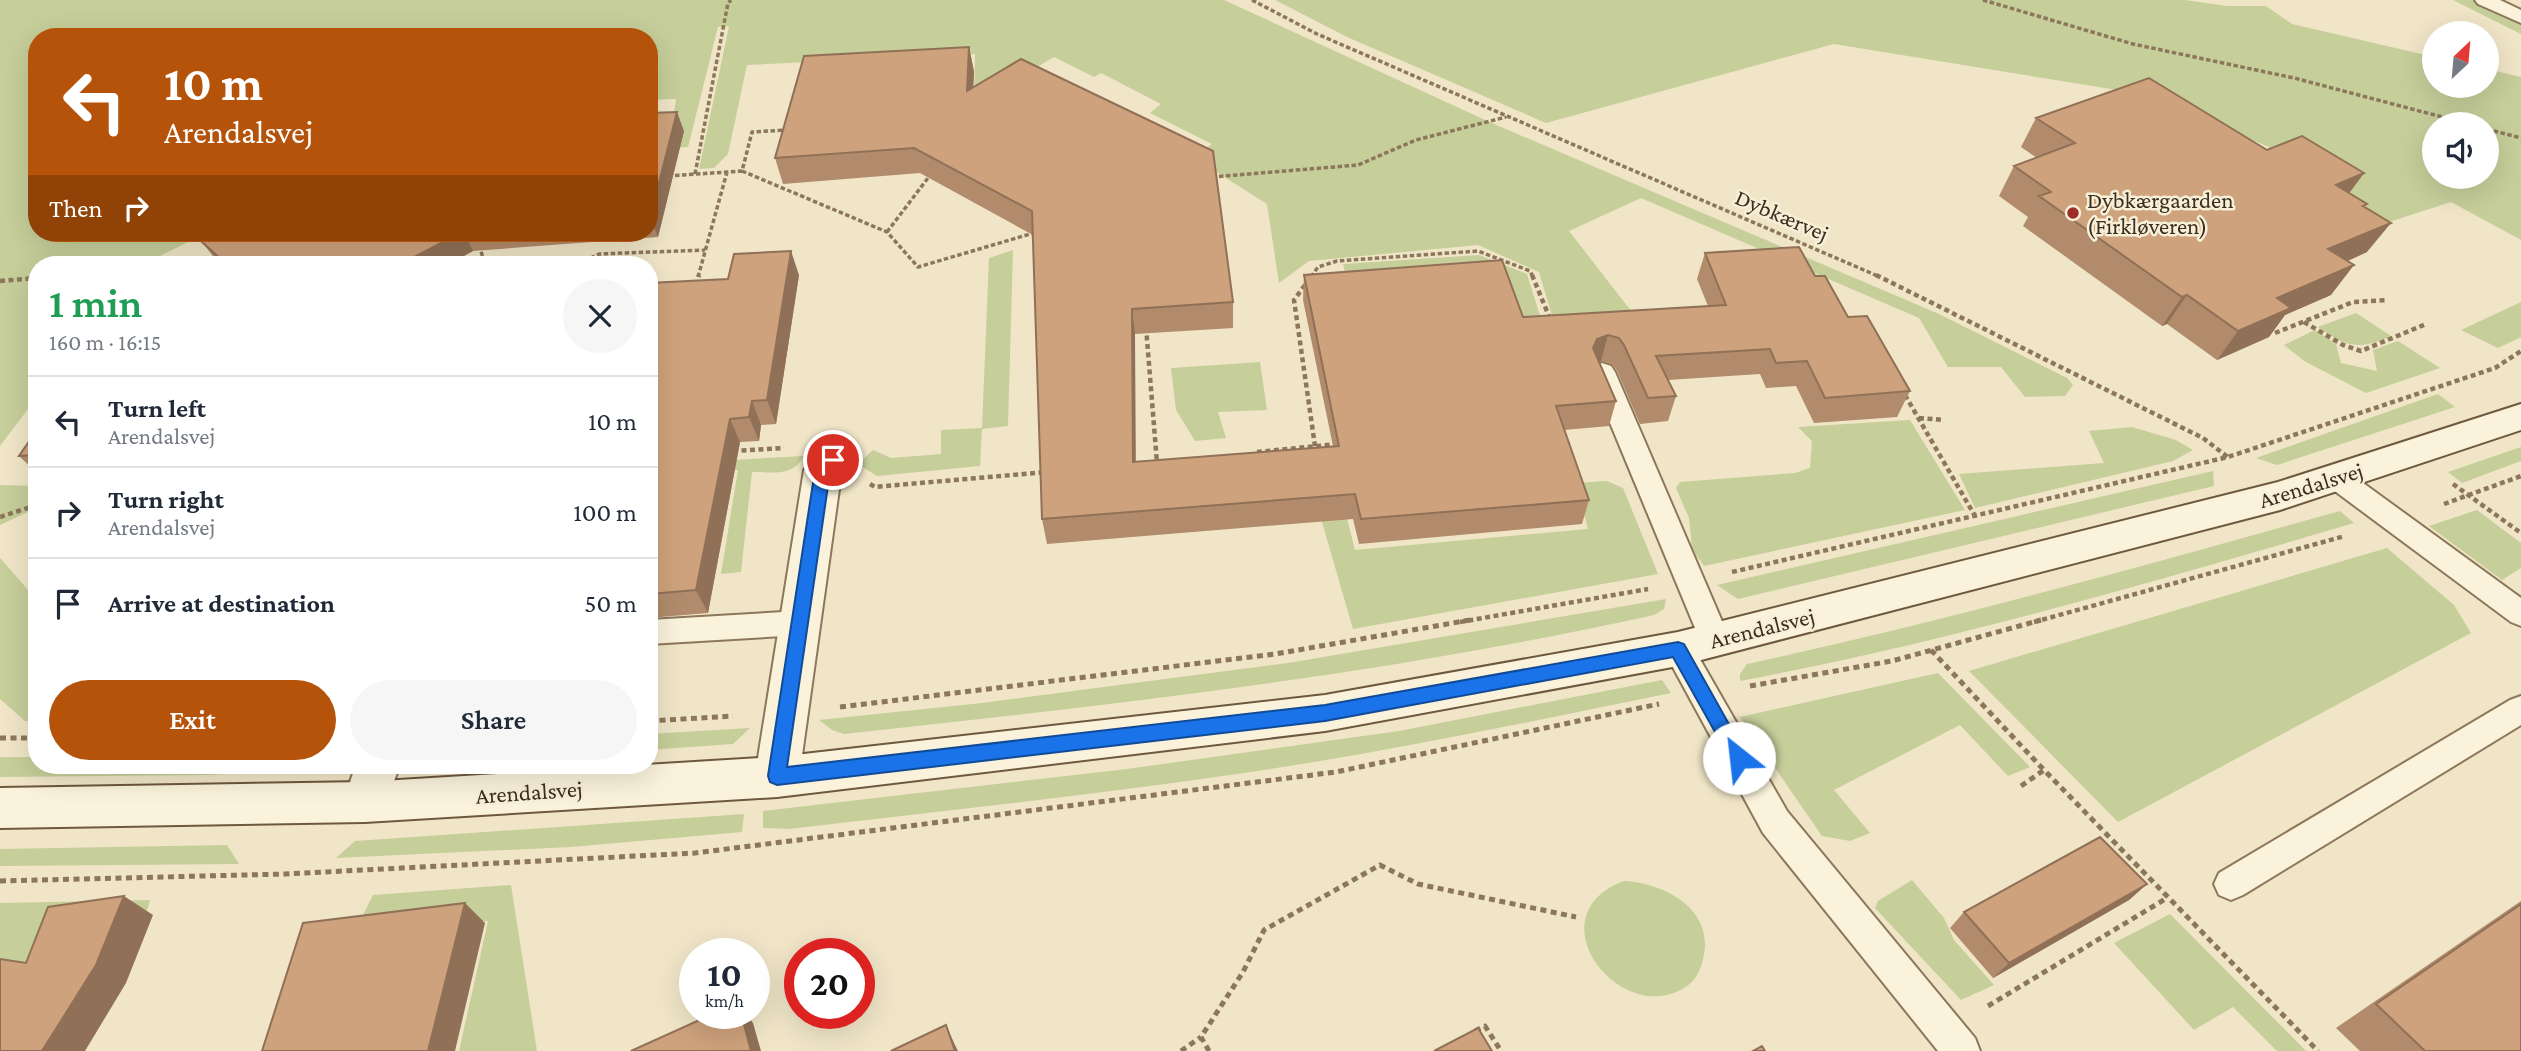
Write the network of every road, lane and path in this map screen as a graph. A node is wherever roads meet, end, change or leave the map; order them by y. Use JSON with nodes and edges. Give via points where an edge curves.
{"nodes":[{"id":1,"x":731,"y":0,"type":"edge"},
{"id":2,"x":1252,"y":0,"type":"edge"},
{"id":3,"x":1983,"y":0,"type":"edge"},
{"id":4,"x":2485,"y":0,"type":"edge"},
{"id":5,"x":2521,"y":18,"type":"edge"},
{"id":6,"x":2423,"y":112,"type":"edge"},
{"id":7,"x":1508,"y":116,"type":"junction"},
{"id":8,"x":793,"y":130,"type":"edge"},
{"id":9,"x":2499,"y":132,"type":"edge"},
{"id":10,"x":2521,"y":138,"type":"edge"},
{"id":11,"x":934,"y":170,"type":"edge"},
{"id":12,"x":742,"y":171,"type":"junction"},
{"id":13,"x":727,"y":172,"type":"junction"},
{"id":14,"x":695,"y":174,"type":"junction"},
{"id":15,"x":661,"y":177,"type":"edge"},
{"id":16,"x":1202,"y":181,"type":"edge"},
{"id":17,"x":1046,"y":229,"type":"edge"},
{"id":18,"x":887,"y":232,"type":"junction"},
{"id":19,"x":478,"y":243,"type":"dead end"},
{"id":20,"x":705,"y":250,"type":"junction"},
{"id":21,"x":482,"y":256,"type":"edge"},
{"id":22,"x":595,"y":256,"type":"edge"},
{"id":23,"x":28,"y":279,"type":"edge"},
{"id":24,"x":0,"y":281,"type":"edge"},
{"id":25,"x":694,"y":290,"type":"edge"},
{"id":26,"x":2388,"y":300,"type":"dead end"},
{"id":27,"x":2304,"y":322,"type":"junction"},
{"id":28,"x":2426,"y":324,"type":"dead end"},
{"id":29,"x":1146,"y":326,"type":"edge"},
{"id":30,"x":2275,"y":333,"type":"edge"},
{"id":31,"x":2521,"y":351,"type":"edge"},
{"id":32,"x":1602,"y":372,"type":"joint"},
{"id":33,"x":1898,"y":385,"type":"edge"},
{"id":34,"x":2521,"y":417,"type":"edge"},
{"id":35,"x":1918,"y":418,"type":"junction"},
{"id":36,"x":1944,"y":420,"type":"dead end"},
{"id":37,"x":1341,"y":444,"type":"edge"},
{"id":38,"x":1315,"y":447,"type":"junction"},
{"id":39,"x":719,"y":452,"type":"edge"},
{"id":40,"x":1249,"y":453,"type":"edge"},
{"id":41,"x":2408,"y":454,"type":"junction"},
{"id":42,"x":2228,"y":457,"type":"junction"},
{"id":43,"x":833,"y":460,"type":"junction"},
{"id":44,"x":1170,"y":461,"type":"edge"},
{"id":45,"x":1157,"y":463,"type":"junction"},
{"id":46,"x":1143,"y":464,"type":"edge"},
{"id":47,"x":1049,"y":472,"type":"edge"},
{"id":48,"x":2338,"y":479,"type":"junction"},
{"id":49,"x":2280,"y":496,"type":"junction"},
{"id":50,"x":28,"y":508,"type":"edge"},
{"id":51,"x":1975,"y":516,"type":"junction"},
{"id":52,"x":0,"y":517,"type":"edge"},
{"id":53,"x":2521,"y":533,"type":"edge"},
{"id":54,"x":1690,"y":582,"type":"junction"},
{"id":55,"x":2521,"y":614,"type":"edge"},
{"id":56,"x":800,"y":623,"type":"junction"},
{"id":57,"x":658,"y":631,"type":"edge"},
{"id":58,"x":1697,"y":645,"type":"junction"},
{"id":59,"x":1931,"y":650,"type":"dead end"},
{"id":60,"x":2521,"y":709,"type":"edge"},
{"id":61,"x":786,"y":713,"type":"junction"},
{"id":62,"x":658,"y":720,"type":"edge"},
{"id":63,"x":0,"y":738,"type":"edge"},
{"id":64,"x":28,"y":738,"type":"edge"},
{"id":65,"x":2044,"y":770,"type":"junction"},
{"id":66,"x":777,"y":776,"type":"junction"},
{"id":67,"x":372,"y":784,"type":"edge"},
{"id":68,"x":2021,"y":786,"type":"dead end"},
{"id":69,"x":0,"y":808,"type":"edge"},
{"id":70,"x":2231,"y":884,"type":"dead end"},
{"id":71,"x":2167,"y":898,"type":"junction"},
{"id":72,"x":1576,"y":917,"type":"dead end"},
{"id":73,"x":1474,"y":1032,"type":"edge"},
{"id":74,"x":1201,"y":1037,"type":"junction"},
{"id":75,"x":1954,"y":1041,"type":"edge"},
{"id":76,"x":1181,"y":1051,"type":"edge"},
{"id":77,"x":1209,"y":1051,"type":"edge"},
{"id":78,"x":1501,"y":1051,"type":"edge"},
{"id":79,"x":2318,"y":1051,"type":"edge"}],
"edges":[{"from":1,"to":14,"type":"path"},
{"from":2,"to":7,"type":"path","name":"Dybkærvej","via":[[1317,34]]},
{"from":3,"to":6,"type":"path","via":[[2133,44],[2294,78]]},
{"from":4,"to":5,"type":"lane"},
{"from":7,"to":16,"type":"path","via":[[1416,140],[1358,165],[1215,176]]},
{"from":7,"to":42,"type":"path","name":"Dybkærvej","via":[[1894,283],[2203,438]]},
{"from":8,"to":12,"type":"path","via":[[752,132]]},
{"from":9,"to":10,"type":"path"},
{"from":11,"to":18,"type":"path"},
{"from":12,"to":13,"type":"path"},
{"from":12,"to":18,"type":"path"},
{"from":13,"to":14,"type":"path"},
{"from":13,"to":20,"type":"path"},
{"from":14,"to":15,"type":"path"},
{"from":17,"to":18,"type":"path","via":[[918,267]]},
{"from":19,"to":21,"type":"path"},
{"from":20,"to":22,"type":"path"},
{"from":20,"to":25,"type":"path"},
{"from":23,"to":24,"type":"path"},
{"from":26,"to":27,"type":"path","via":[[2353,302]]},
{"from":27,"to":28,"type":"path","via":[[2361,351]]},
{"from":27,"to":30,"type":"path"},
{"from":29,"to":45,"type":"path"},
{"from":31,"to":42,"type":"path","via":[[2495,368]]},
{"from":32,"to":38,"type":"path","via":[[1561,345],[1530,271],[1478,251],[1338,261],[1318,267],[1294,300]]},
{"from":32,"to":54,"type":"lane"},
{"from":33,"to":35,"type":"path"},
{"from":34,"to":41,"type":"street","name":"Arendalsvej"},
{"from":35,"to":36,"type":"path"},
{"from":35,"to":51,"type":"path"},
{"from":37,"to":38,"type":"path"},
{"from":38,"to":40,"type":"path"},
{"from":39,"to":43,"type":"path","via":[[803,447]]},
{"from":41,"to":48,"type":"street","name":"Arendalsvej"},
{"from":41,"to":53,"type":"path"},
{"from":42,"to":49,"type":"path","name":"Dybkærvej"},
{"from":42,"to":51,"type":"path"},
{"from":43,"to":47,"type":"path","via":[[875,486]]},
{"from":43,"to":56,"type":"street","via":[[823,470]]},
{"from":44,"to":45,"type":"path"},
{"from":45,"to":46,"type":"path"},
{"from":48,"to":49,"type":"street","name":"Arendalsvej"},
{"from":48,"to":55,"type":"lane"},
{"from":49,"to":58,"type":"street","name":"Arendalsvej"},
{"from":50,"to":52,"type":"path"},
{"from":51,"to":54,"type":"path"},
{"from":54,"to":58,"type":"lane"},
{"from":54,"to":61,"type":"path","via":[[1275,654]]},
{"from":56,"to":57,"type":"lane"},
{"from":56,"to":61,"type":"street"},
{"from":58,"to":66,"type":"street","name":"Arendalsvej","via":[[1325,713]]},
{"from":58,"to":75,"type":"lane","via":[[1775,822]]},
{"from":59,"to":65,"type":"path"},
{"from":60,"to":70,"type":"lane"},
{"from":61,"to":62,"type":"path"},
{"from":61,"to":66,"type":"street"},
{"from":63,"to":64,"type":"path"},
{"from":65,"to":68,"type":"path"},
{"from":65,"to":71,"type":"path"},
{"from":66,"to":67,"type":"street","name":"Arendalsvej"},
{"from":67,"to":69,"type":"street","name":"Arendalsvej"},
{"from":71,"to":75,"type":"path"},
{"from":71,"to":79,"type":"path"},
{"from":72,"to":74,"type":"path","via":[[1418,884],[1380,865],[1264,930]]},
{"from":73,"to":78,"type":"path","via":[[1485,1026]]},
{"from":74,"to":76,"type":"path"},
{"from":74,"to":77,"type":"path"}]}
